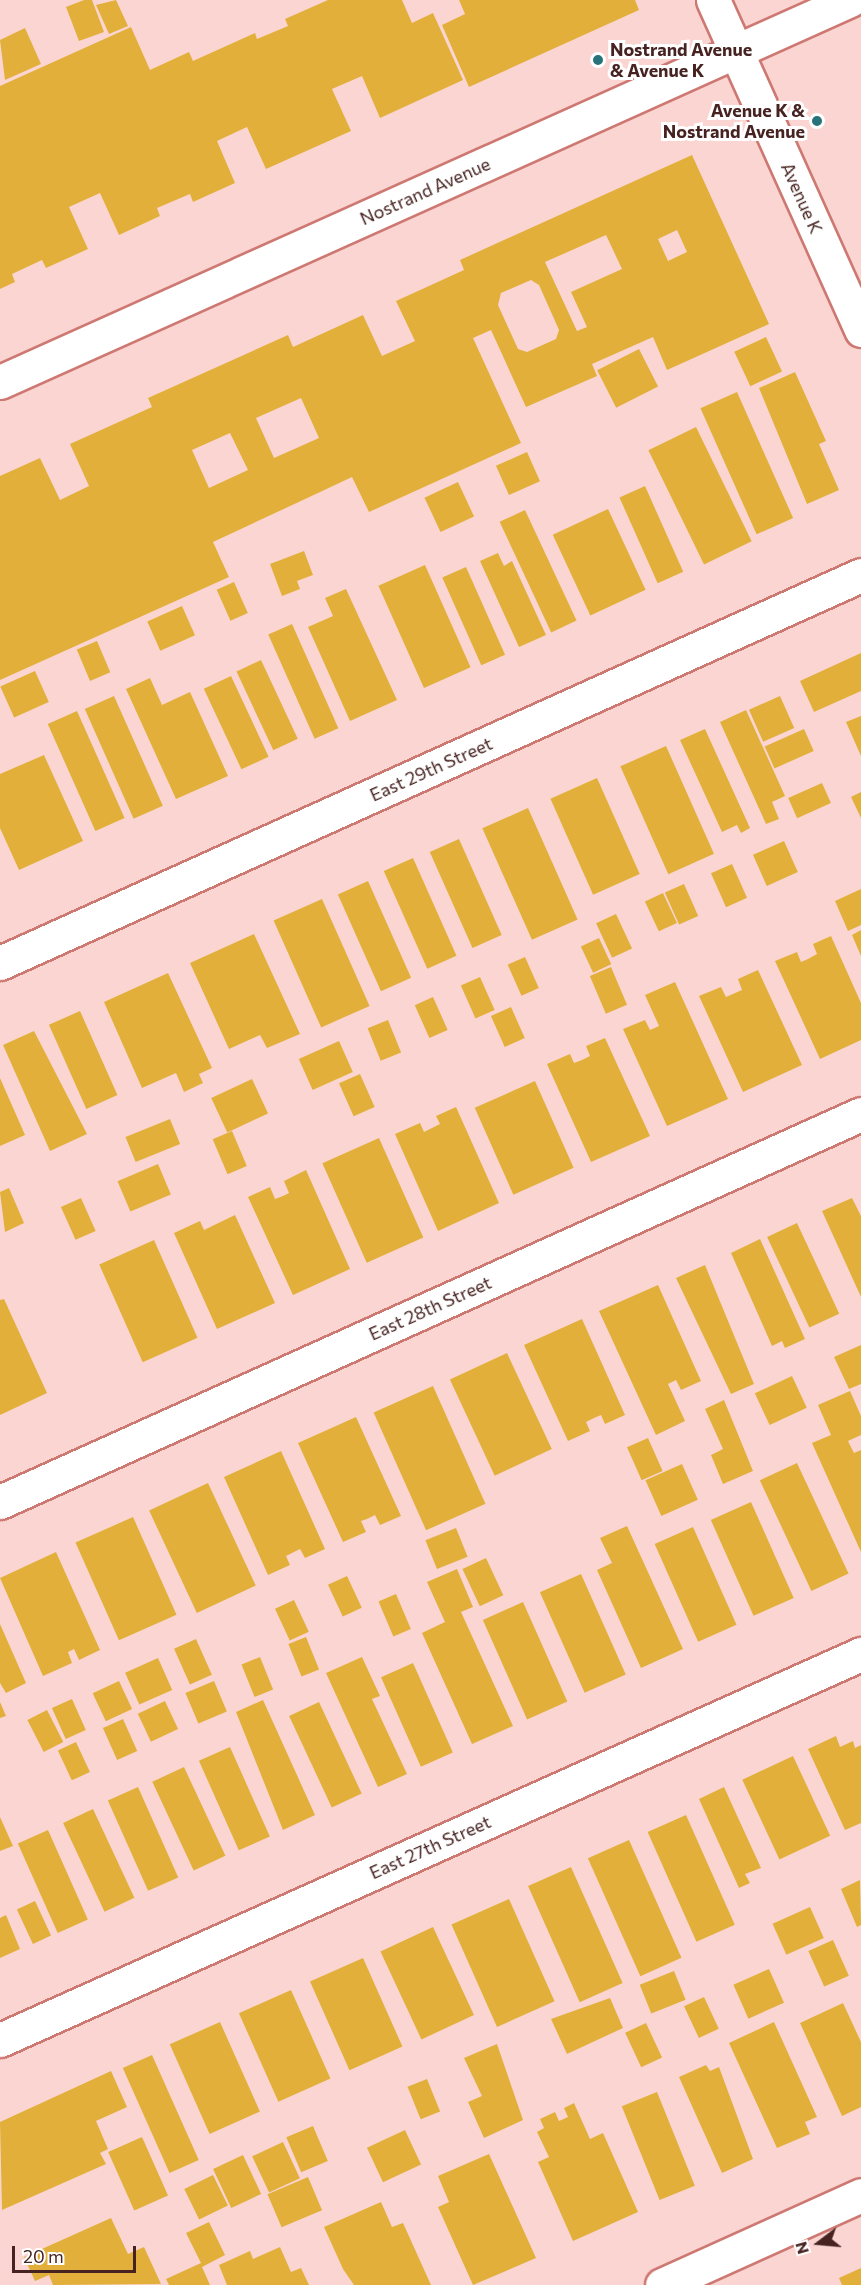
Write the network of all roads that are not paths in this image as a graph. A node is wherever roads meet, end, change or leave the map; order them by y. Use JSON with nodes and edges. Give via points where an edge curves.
{"nodes":[{"id":1,"x":712,"y":0,"type":"edge"},
{"id":2,"x":850,"y":0,"type":"edge"},
{"id":3,"x":736,"y":51,"type":"junction"},
{"id":4,"x":861,"y":330,"type":"edge"},
{"id":5,"x":0,"y":382,"type":"edge"},
{"id":6,"x":861,"y":575,"type":"edge"},
{"id":7,"x":0,"y":963,"type":"edge"},
{"id":8,"x":861,"y":1114,"type":"edge"},
{"id":9,"x":0,"y":1502,"type":"edge"},
{"id":10,"x":861,"y":1654,"type":"edge"},
{"id":11,"x":0,"y":2040,"type":"edge"},
{"id":12,"x":861,"y":2195,"type":"edge"},
{"id":13,"x":662,"y":2285,"type":"edge"}],
"edges":[{"from":1,"to":3,"type":"street","name":"Avenue K"},
{"from":2,"to":3,"type":"street","name":"Nostrand Avenue"},
{"from":3,"to":4,"type":"street","name":"Avenue K"},
{"from":3,"to":5,"type":"street","name":"Nostrand Avenue"},
{"from":6,"to":7,"type":"street","name":"East 29th Street"},
{"from":8,"to":9,"type":"street","name":"East 28th Street"},
{"from":10,"to":11,"type":"street","name":"East 27th Street"},
{"from":12,"to":13,"type":"street"}]}
